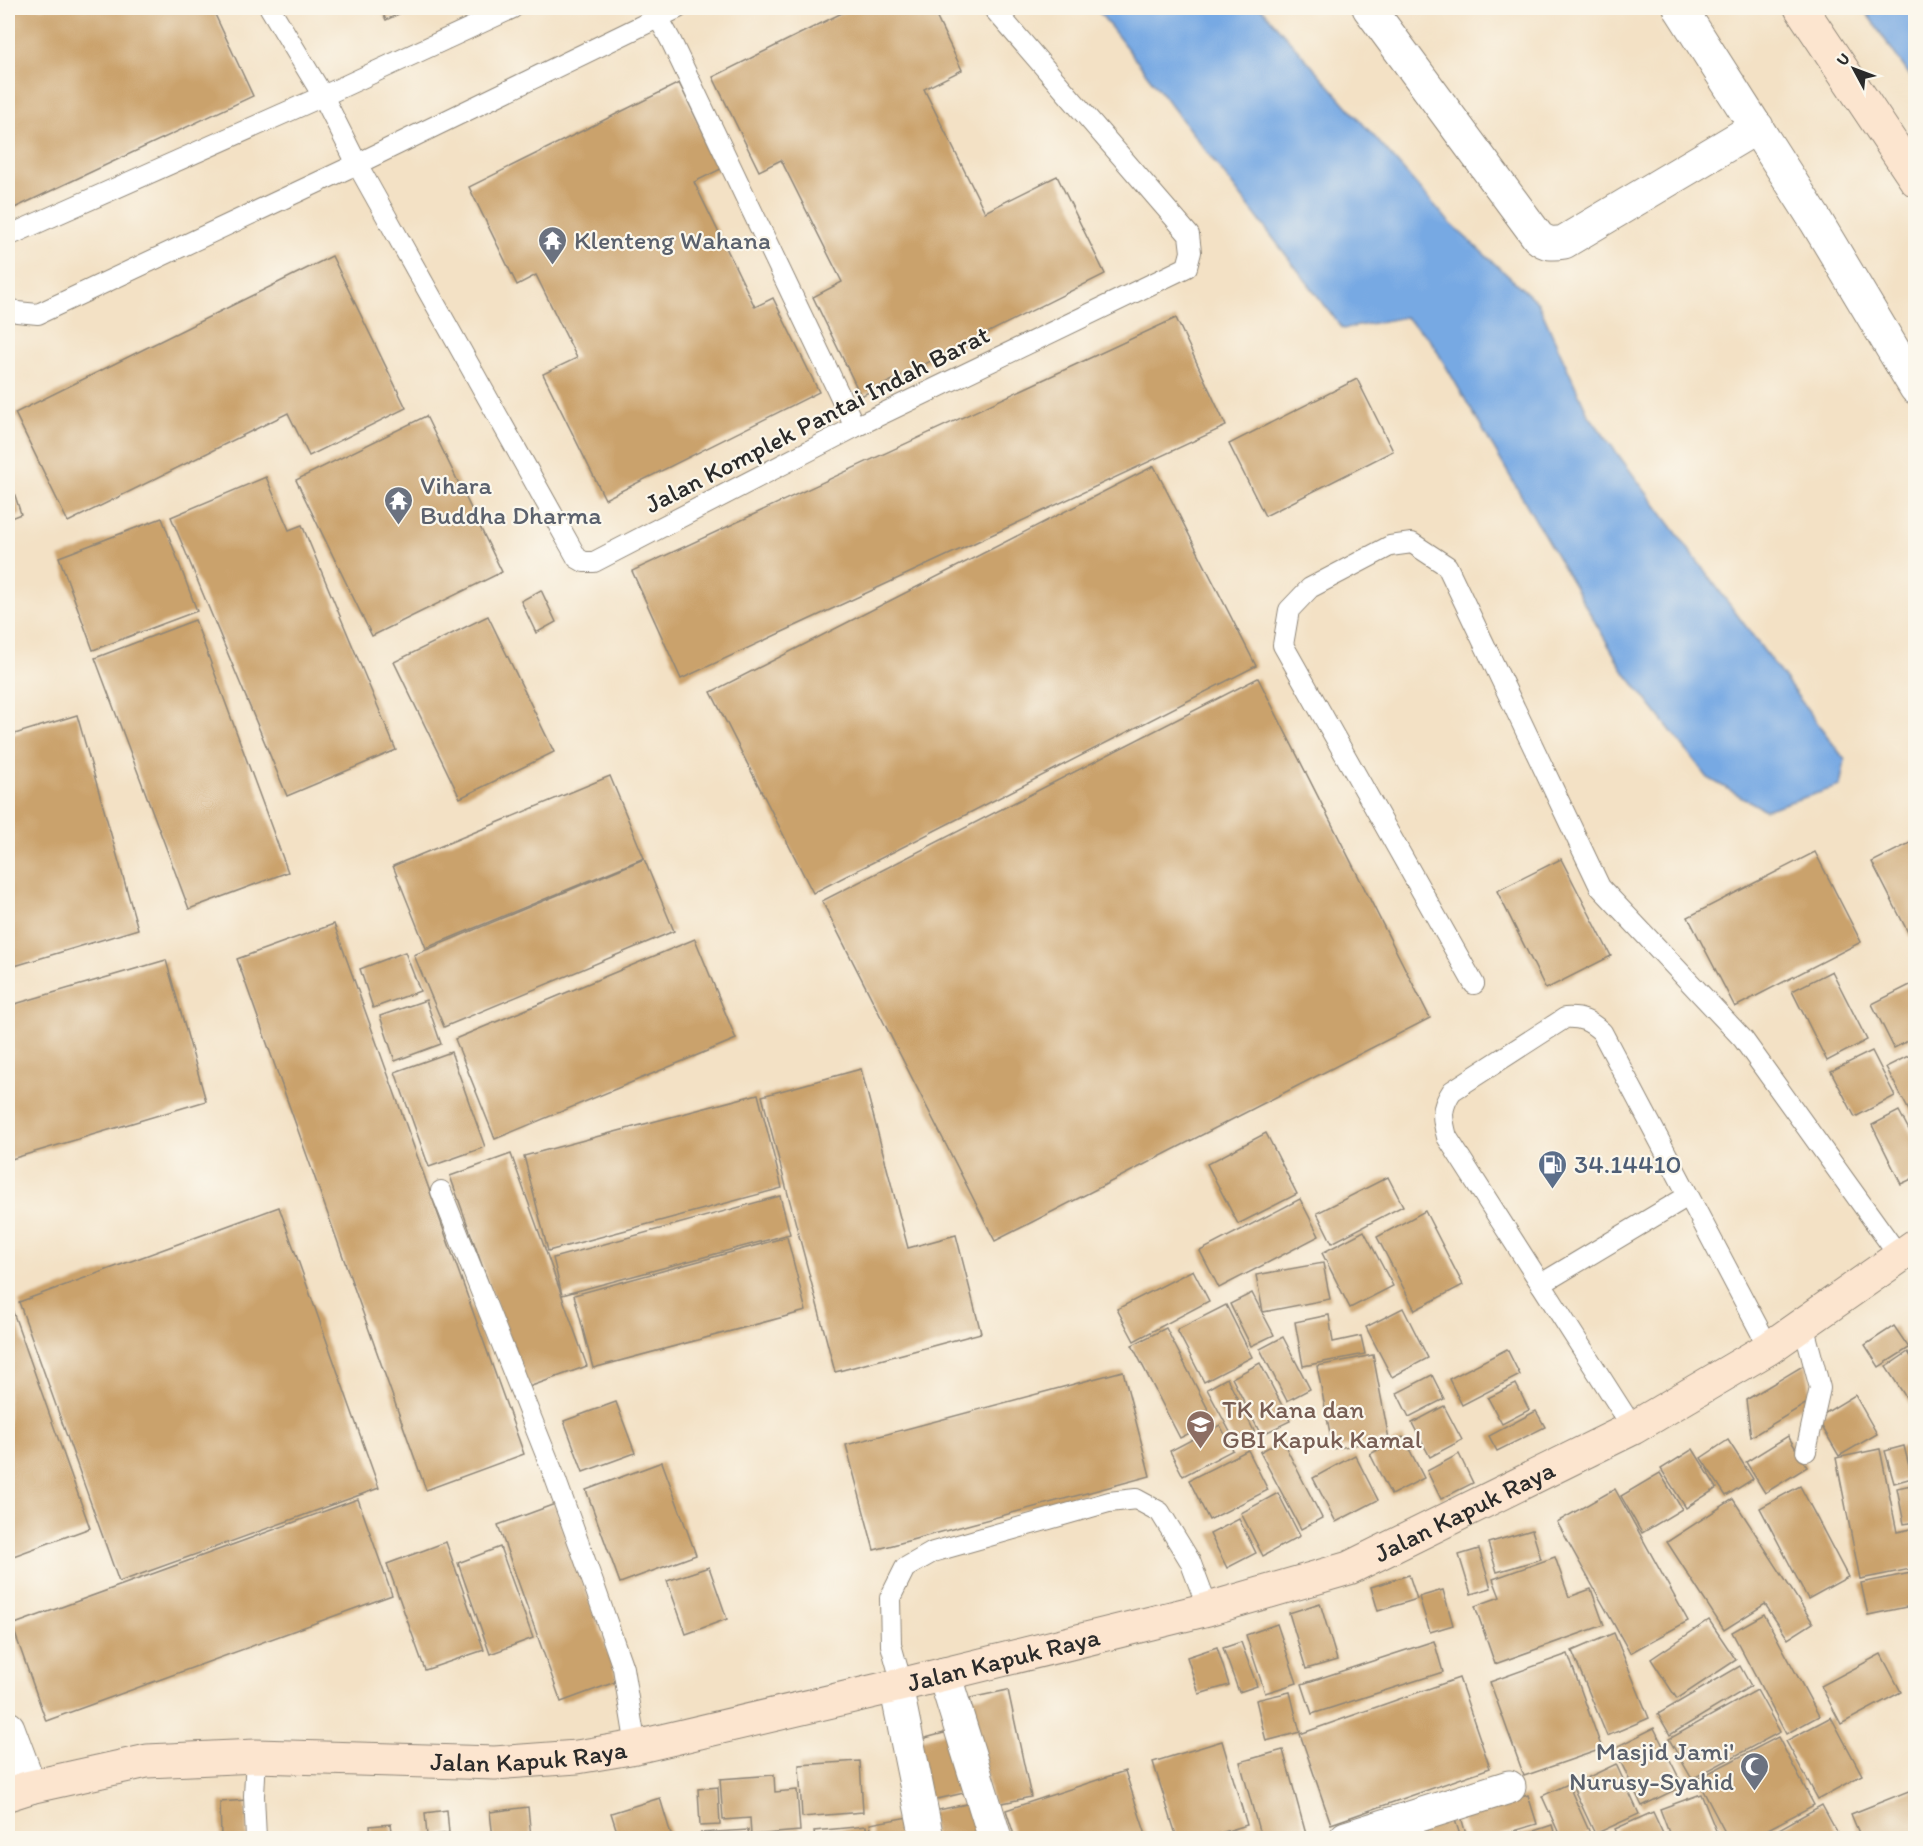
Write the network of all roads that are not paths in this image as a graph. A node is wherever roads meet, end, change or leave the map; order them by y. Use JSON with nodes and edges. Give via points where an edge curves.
{"nodes":[{"id":1,"x":270,"y":8,"type":"edge"},
{"id":2,"x":513,"y":8,"type":"edge"},
{"id":3,"x":678,"y":8,"type":"edge"},
{"id":4,"x":993,"y":8,"type":"edge"},
{"id":5,"x":1369,"y":8,"type":"edge"},
{"id":6,"x":1680,"y":8,"type":"edge"},
{"id":7,"x":1801,"y":8,"type":"edge"},
{"id":8,"x":658,"y":17,"type":"junction"},
{"id":9,"x":323,"y":96,"type":"junction"},
{"id":10,"x":1757,"y":127,"type":"junction"},
{"id":11,"x":357,"y":164,"type":"junction"},
{"id":12,"x":1916,"y":180,"type":"edge"},
{"id":13,"x":8,"y":236,"type":"edge"},
{"id":14,"x":8,"y":307,"type":"edge"},
{"id":15,"x":1916,"y":388,"type":"edge"},
{"id":16,"x":855,"y":427,"type":"junction"},
{"id":17,"x":1474,"y":984,"type":"dead end"},
{"id":18,"x":441,"y":1191,"type":"dead end"},
{"id":19,"x":1688,"y":1196,"type":"junction"},
{"id":20,"x":1907,"y":1251,"type":"edge"},
{"id":21,"x":1541,"y":1284,"type":"junction"},
{"id":22,"x":1803,"y":1324,"type":"junction"},
{"id":23,"x":1769,"y":1348,"type":"junction"},
{"id":24,"x":1633,"y":1428,"type":"junction"},
{"id":25,"x":1806,"y":1451,"type":"dead end"},
{"id":26,"x":1208,"y":1609,"type":"junction"},
{"id":27,"x":944,"y":1674,"type":"junction"},
{"id":28,"x":899,"y":1685,"type":"junction"},
{"id":29,"x":8,"y":1728,"type":"edge"},
{"id":30,"x":636,"y":1747,"type":"junction"},
{"id":31,"x":256,"y":1756,"type":"junction"},
{"id":32,"x":1509,"y":1787,"type":"dead end"},
{"id":33,"x":19,"y":1790,"type":"edge"},
{"id":34,"x":256,"y":1839,"type":"edge"},
{"id":35,"x":927,"y":1839,"type":"edge"},
{"id":36,"x":995,"y":1839,"type":"edge"},
{"id":37,"x":1346,"y":1839,"type":"edge"}],
"edges":[{"from":1,"to":9,"type":"lane","name":"Jalan Komplek Pantai Indah Barat"},
{"from":2,"to":9,"type":"lane"},
{"from":3,"to":8,"type":"lane"},
{"from":4,"to":16,"type":"lane","name":"Jalan Komplek Pantai Indah Barat","via":[[1189,235],[1191,252],[1187,267]]},
{"from":5,"to":10,"type":"street","via":[[1543,242],[1564,242]]},
{"from":6,"to":10,"type":"street"},
{"from":7,"to":12,"type":"main road"},
{"from":8,"to":11,"type":"lane"},
{"from":8,"to":16,"type":"lane"},
{"from":9,"to":11,"type":"lane","name":"Jalan Komplek Pantai Indah Barat"},
{"from":9,"to":13,"type":"lane"},
{"from":10,"to":15,"type":"street"},
{"from":11,"to":14,"type":"lane","via":[[38,314]]},
{"from":11,"to":16,"type":"lane","name":"Jalan Komplek Pantai Indah Barat","via":[[577,558],[584,562],[594,562]]},
{"from":17,"to":20,"type":"lane","via":[[1283,645],[1289,610],[1310,588],[1390,546],[1412,543],[1447,566],[1600,887],[1743,1039]]},
{"from":18,"to":30,"type":"lane","via":[[596,1588],[623,1668]]},
{"from":19,"to":21,"type":"lane"},
{"from":19,"to":21,"type":"lane","via":[[1602,1032],[1590,1021],[1565,1018],[1452,1091],[1444,1104],[1447,1137]]},
{"from":19,"to":23,"type":"lane"},
{"from":20,"to":22,"type":"main road","name":"Jalan Kapuk Raya"},
{"from":21,"to":24,"type":"lane"},
{"from":22,"to":23,"type":"main road","name":"Jalan Kapuk Raya"},
{"from":22,"to":25,"type":"lane","via":[[1820,1388]]},
{"from":23,"to":24,"type":"main road","name":"Jalan Kapuk Raya"},
{"from":24,"to":26,"type":"main road","name":"Jalan Kapuk Raya","via":[[1349,1568]]},
{"from":26,"to":27,"type":"main road","name":"Jalan Kapuk Raya"},
{"from":26,"to":28,"type":"lane","via":[[1190,1561],[1161,1512],[1136,1499],[1109,1502],[933,1552],[905,1568],[890,1598],[891,1645]]},
{"from":27,"to":28,"type":"main road","name":"Jalan Kapuk Raya"},
{"from":27,"to":36,"type":"street"},
{"from":28,"to":30,"type":"main road","name":"Jalan Kapuk Raya"},
{"from":28,"to":35,"type":"street"},
{"from":29,"to":33,"type":"street"},
{"from":30,"to":31,"type":"main road","name":"Jalan Kapuk Raya","via":[[577,1757],[495,1763]]},
{"from":31,"to":33,"type":"main road","name":"Jalan Kapuk Raya","via":[[147,1761]]},
{"from":31,"to":34,"type":"lane"},
{"from":32,"to":37,"type":"street"}]}
